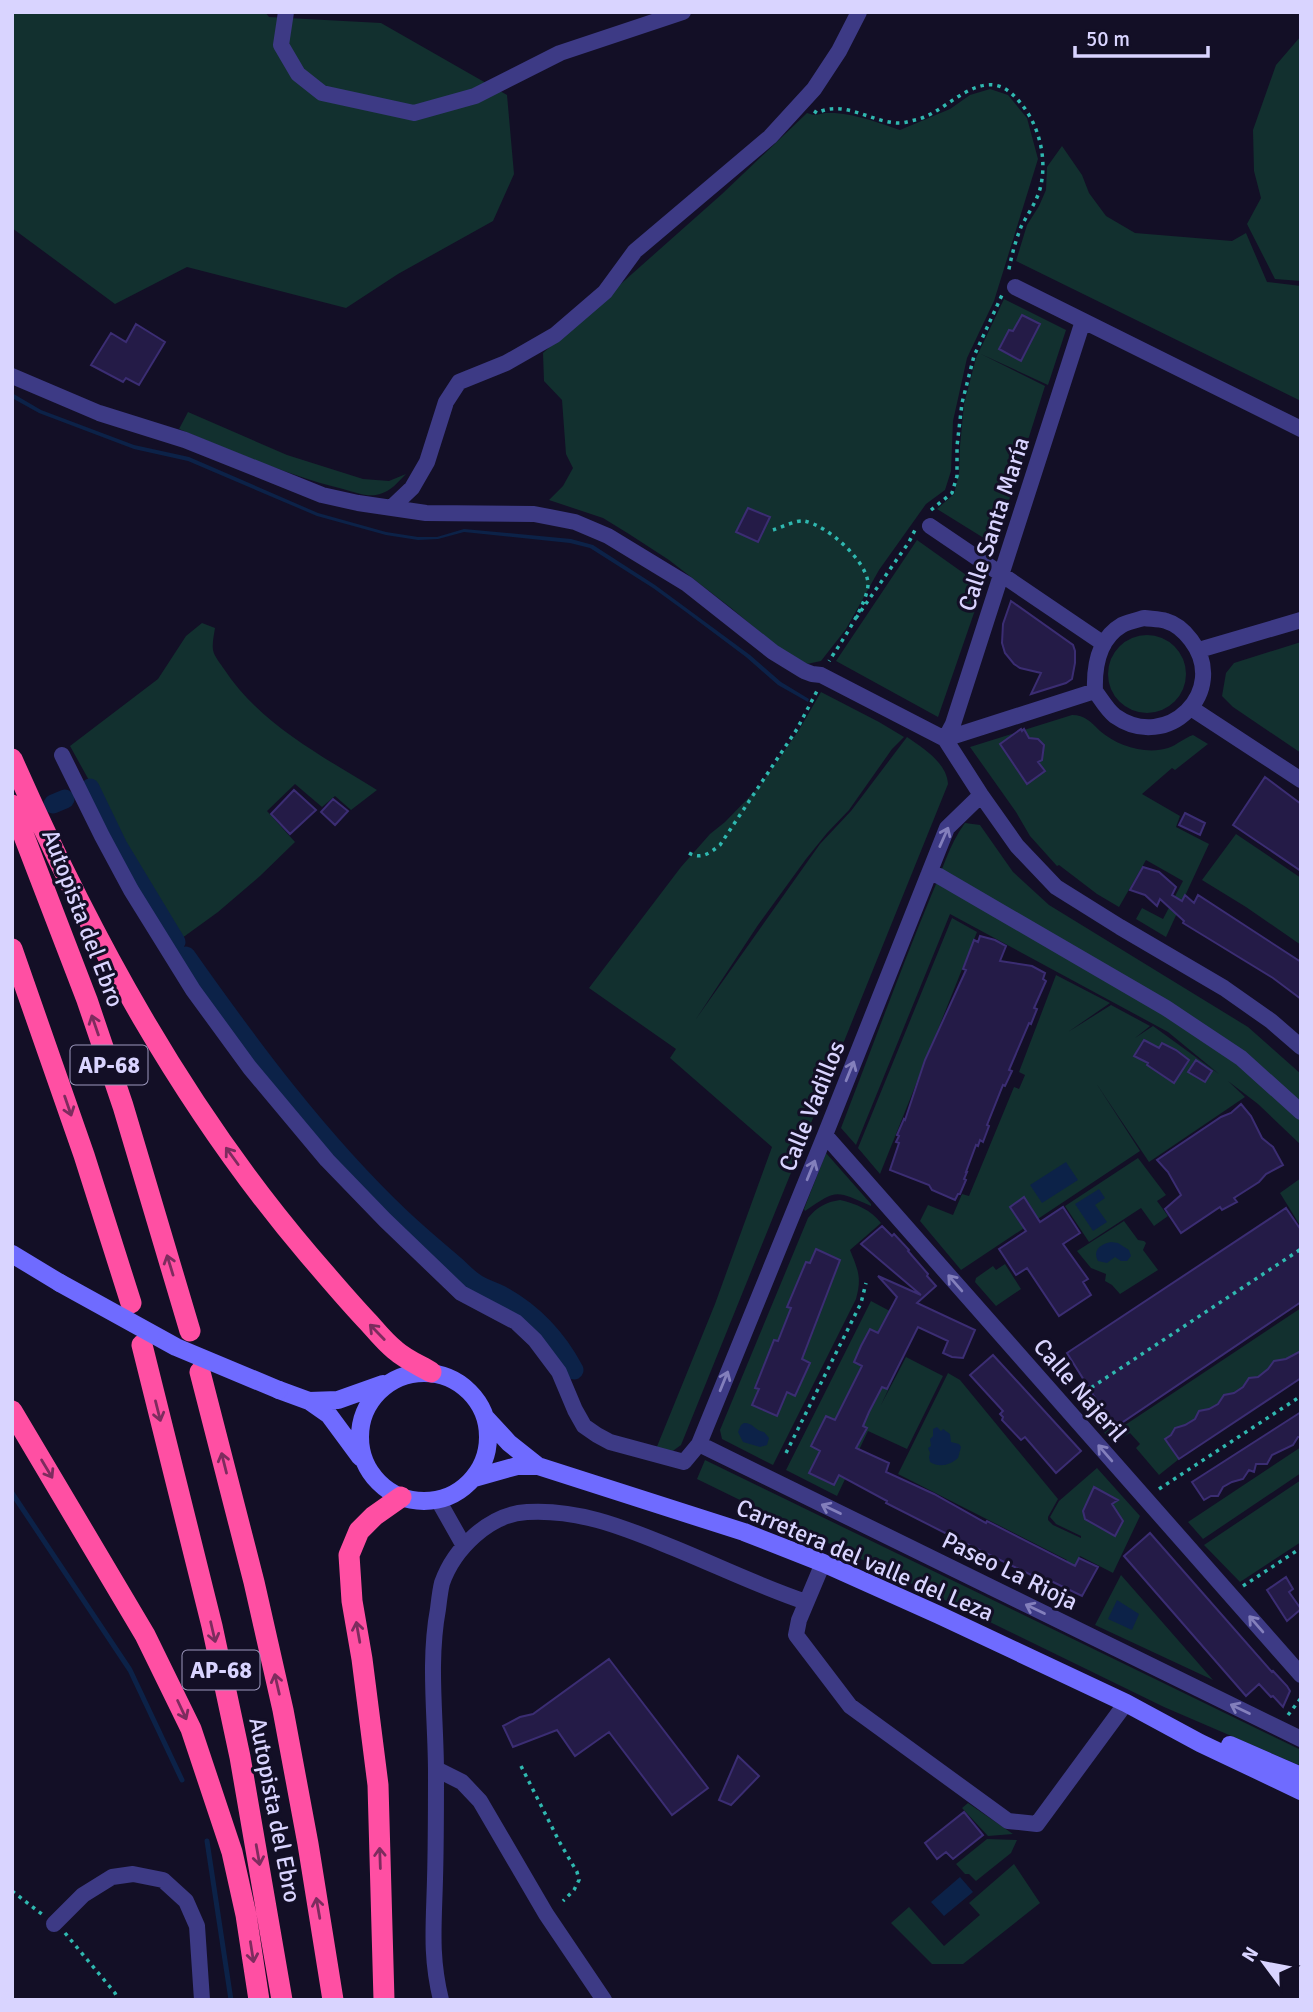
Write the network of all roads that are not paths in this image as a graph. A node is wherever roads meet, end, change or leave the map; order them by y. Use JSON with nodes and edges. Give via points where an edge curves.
{"nodes":[{"id":1,"x":286,"y":12,"type":"edge"},
{"id":2,"x":683,"y":12,"type":"edge"},
{"id":3,"x":859,"y":12,"type":"edge"},
{"id":4,"x":1011,"y":282,"type":"road end"},
{"id":5,"x":1083,"y":321,"type":"junction"},
{"id":6,"x":12,"y":376,"type":"edge"},
{"id":7,"x":1301,"y":429,"type":"edge"},
{"id":8,"x":392,"y":507,"type":"junction"},
{"id":9,"x":925,"y":522,"type":"road end"},
{"id":10,"x":1002,"y":575,"type":"junction"},
{"id":11,"x":1301,"y":620,"type":"edge"},
{"id":12,"x":1104,"y":645,"type":"junction"},
{"id":13,"x":1199,"y":650,"type":"junction"},
{"id":14,"x":1095,"y":691,"type":"junction"},
{"id":15,"x":1191,"y":708,"type":"junction"},
{"id":16,"x":945,"y":739,"type":"junction"},
{"id":17,"x":62,"y":755,"type":"dead end"},
{"id":18,"x":12,"y":759,"type":"edge"},
{"id":19,"x":1301,"y":780,"type":"edge"},
{"id":20,"x":981,"y":795,"type":"junction"},
{"id":21,"x":12,"y":805,"type":"edge"},
{"id":22,"x":929,"y":873,"type":"junction"},
{"id":23,"x":12,"y":949,"type":"edge"},
{"id":24,"x":1301,"y":1047,"type":"edge"},
{"id":25,"x":1301,"y":1112,"type":"edge"},
{"id":26,"x":825,"y":1135,"type":"junction"},
{"id":27,"x":12,"y":1254,"type":"edge"},
{"id":28,"x":131,"y":1303,"type":"dead end"},
{"id":29,"x":190,"y":1331,"type":"dead end"},
{"id":30,"x":142,"y":1345,"type":"dead end"},
{"id":31,"x":200,"y":1371,"type":"dead end"},
{"id":32,"x":431,"y":1372,"type":"junction"},
{"id":33,"x":389,"y":1382,"type":"junction"},
{"id":34,"x":309,"y":1401,"type":"junction"},
{"id":35,"x":12,"y":1411,"type":"edge"},
{"id":36,"x":486,"y":1418,"type":"junction"},
{"id":37,"x":699,"y":1444,"type":"junction"},
{"id":38,"x":364,"y":1461,"type":"junction"},
{"id":39,"x":538,"y":1466,"type":"junction"},
{"id":40,"x":474,"y":1478,"type":"junction"},
{"id":41,"x":401,"y":1497,"type":"junction"},
{"id":42,"x":438,"y":1500,"type":"junction"},
{"id":43,"x":464,"y":1546,"type":"junction"},
{"id":44,"x":823,"y":1563,"type":"junction"},
{"id":45,"x":806,"y":1602,"type":"junction"},
{"id":46,"x":1301,"y":1675,"type":"edge"},
{"id":47,"x":1126,"y":1703,"type":"junction"},
{"id":48,"x":1301,"y":1740,"type":"edge"},
{"id":49,"x":436,"y":1769,"type":"junction"},
{"id":50,"x":1301,"y":1776,"type":"edge"},
{"id":51,"x":1301,"y":1791,"type":"edge"},
{"id":52,"x":54,"y":1924,"type":"road end"},
{"id":53,"x":202,"y":2000,"type":"edge"},
{"id":54,"x":259,"y":2000,"type":"edge"},
{"id":55,"x":282,"y":2000,"type":"edge"},
{"id":56,"x":333,"y":2000,"type":"edge"},
{"id":57,"x":384,"y":2000,"type":"edge"},
{"id":58,"x":441,"y":2000,"type":"edge"},
{"id":59,"x":604,"y":2000,"type":"edge"}],
"edges":[{"from":1,"to":2,"type":"street","via":[[281,45],[298,74],[321,93],[414,113],[475,96],[560,53]]},
{"from":3,"to":8,"type":"street","via":[[814,89],[770,137],[635,251],[605,292],[555,335],[506,363],[459,382],[446,402],[427,462],[412,488]]},
{"from":4,"to":5,"type":"street"},
{"from":5,"to":7,"type":"street"},
{"from":5,"to":10,"type":"street","name":"Calle Santa María"},
{"from":6,"to":8,"type":"street","via":[[322,495]]},
{"from":8,"to":16,"type":"street","via":[[425,513],[534,514],[575,522],[676,577],[773,652]]},
{"from":9,"to":10,"type":"street"},
{"from":10,"to":12,"type":"street"},
{"from":10,"to":16,"type":"street","name":"Calle Santa María"},
{"from":11,"to":13,"type":"street"},
{"from":12,"to":13,"type":"street","via":[[1123,625],[1144,618],[1166,621],[1184,631]]},
{"from":12,"to":14,"type":"street","via":[[1097,657]]},
{"from":13,"to":15,"type":"street","via":[[1204,668],[1202,688]]},
{"from":14,"to":15,"type":"street","via":[[1114,715],[1134,726],[1153,728],[1174,722]]},
{"from":14,"to":16,"type":"street"},
{"from":15,"to":19,"type":"street"},
{"from":16,"to":20,"type":"street"},
{"from":17,"to":37,"type":"street","via":[[131,890],[193,990],[250,1068],[327,1160],[461,1293],[516,1322],[535,1340],[559,1372],[584,1426],[610,1442],[684,1462]]},
{"from":32,"to":18,"type":"highway","one_way":true,"via":[[395,1351],[349,1303],[227,1150],[117,975]]},
{"from":22,"to":20,"type":"street","name":"Calle Vadillos","one_way":true,"via":[[947,828]]},
{"from":20,"to":24,"type":"street","via":[[1017,846],[1056,887],[1224,988]]},
{"from":29,"to":21,"type":"highway","name":"Autopista del Ebro","number":"AP-68","one_way":true,"via":[[123,1106]]},
{"from":22,"to":25,"type":"street","via":[[1166,1008],[1241,1058]]},
{"from":26,"to":22,"type":"street","name":"Calle Vadillos","one_way":true},
{"from":23,"to":28,"type":"highway","number":"AP-68","one_way":true},
{"from":37,"to":26,"type":"street","name":"Calle Vadillos","one_way":true},
{"from":46,"to":26,"type":"street","name":"Calle Najeril","one_way":true},
{"from":27,"to":34,"type":"main road","bridge":true,"via":[[176,1346]]},
{"from":30,"to":55,"type":"highway","name":"Autopista del Ebro","number":"AP-68","one_way":true,"via":[[212,1626]]},
{"from":56,"to":31,"type":"highway","name":"Autopista del Ebro","number":"AP-68","one_way":true,"via":[[283,1710]]},
{"from":32,"to":33,"type":"main road"},
{"from":32,"to":36,"type":"main road","via":[[459,1382],[471,1392]]},
{"from":33,"to":34,"type":"main road","via":[[338,1400]]},
{"from":33,"to":38,"type":"main road","via":[[365,1409],[359,1444]]},
{"from":34,"to":38,"type":"main road","via":[[329,1415]]},
{"from":35,"to":54,"type":"highway","one_way":true,"via":[[145,1635],[191,1729],[232,1852]]},
{"from":36,"to":39,"type":"main road"},
{"from":36,"to":40,"type":"main road","via":[[487,1449]]},
{"from":48,"to":37,"type":"street","name":"Paseo La Rioja","one_way":true},
{"from":38,"to":41,"type":"main road","via":[[385,1489]]},
{"from":39,"to":40,"type":"main road","via":[[500,1469]]},
{"from":39,"to":44,"type":"main road","name":"Carretera del valle del Leza","via":[[744,1532]]},
{"from":40,"to":42,"type":"main road"},
{"from":41,"to":42,"type":"main road","via":[[419,1502]]},
{"from":57,"to":41,"type":"highway","one_way":true,"via":[[378,1785],[349,1555],[359,1531]]},
{"from":42,"to":43,"type":"street"},
{"from":43,"to":45,"type":"street","via":[[501,1518],[525,1512],[566,1512],[628,1529]]},
{"from":43,"to":49,"type":"street","via":[[442,1584],[433,1633]]},
{"from":44,"to":45,"type":"street"},
{"from":44,"to":47,"type":"main road","name":"Carretera del valle del Leza"},
{"from":45,"to":47,"type":"street","via":[[796,1635],[850,1706],[1008,1821],[1037,1824]]},
{"from":47,"to":50,"type":"main road","name":"Carretera del valle del Leza"},
{"from":47,"to":51,"type":"main road","name":"Carretera del valle del Leza"},
{"from":49,"to":58,"type":"street","via":[[433,1959]]},
{"from":49,"to":59,"type":"street","via":[[462,1782],[480,1801],[546,1914]]},
{"from":52,"to":53,"type":"street","via":[[83,1895],[112,1877],[133,1874],[163,1880],[186,1901],[197,1926]]}]}
